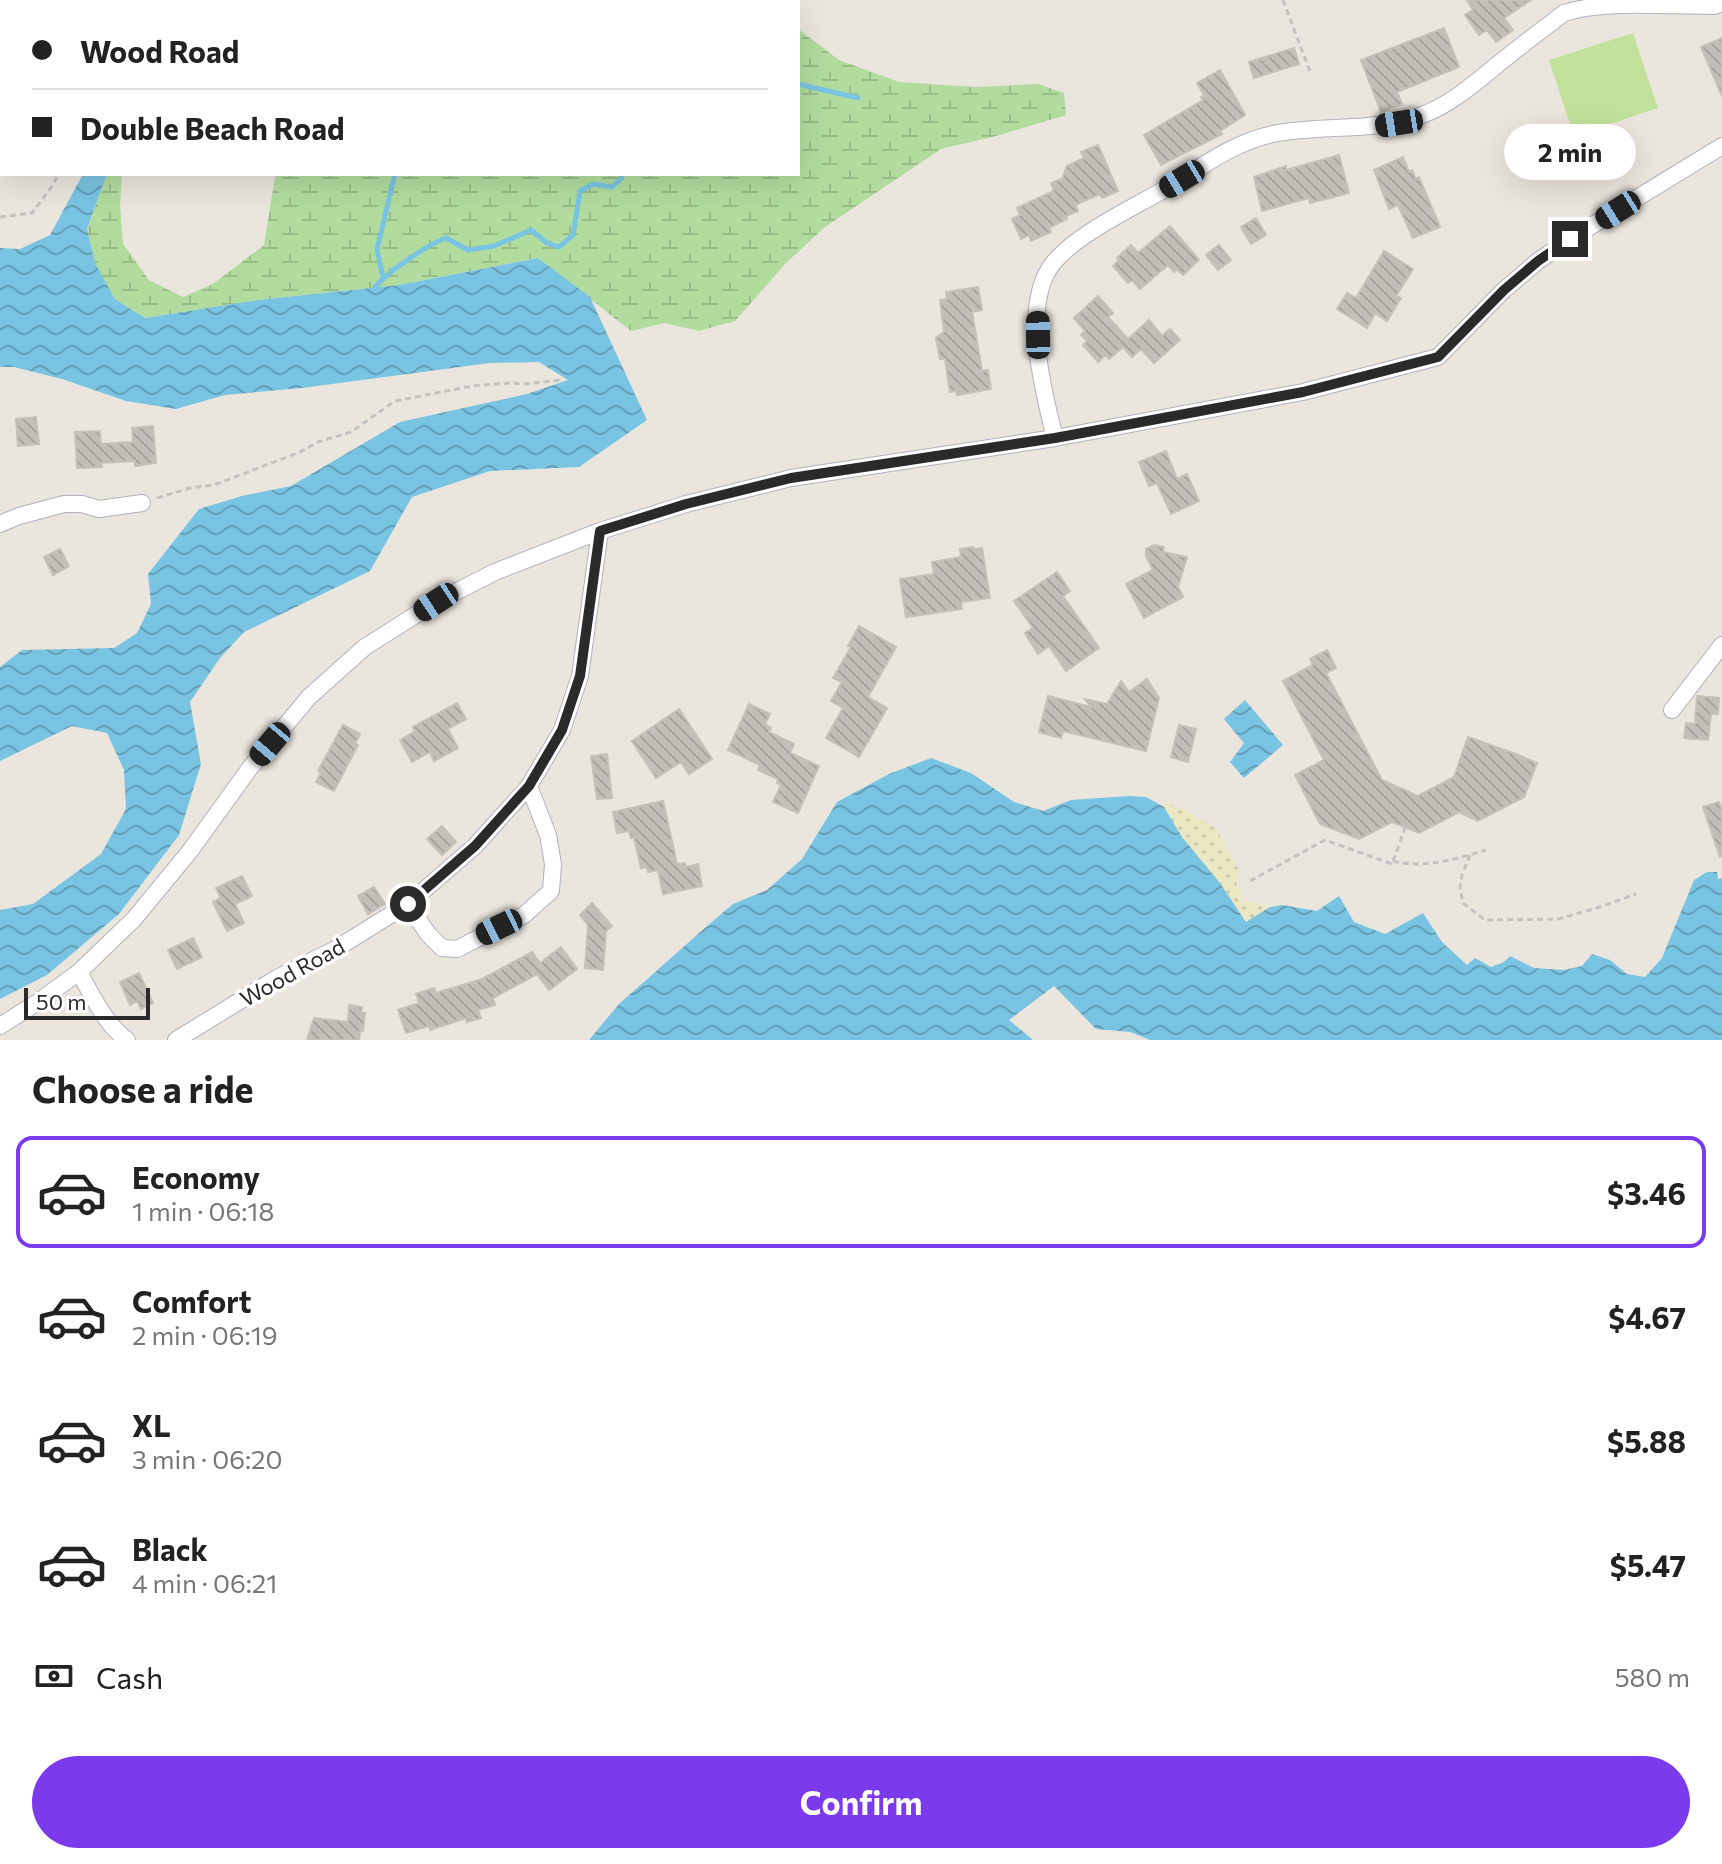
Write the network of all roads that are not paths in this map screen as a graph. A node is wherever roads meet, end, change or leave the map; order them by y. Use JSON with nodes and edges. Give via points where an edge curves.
{"nodes":[{"id":1,"x":1722,"y":3,"type":"edge"},
{"id":2,"x":1722,"y":146,"type":"edge"},
{"id":3,"x":1055,"y":438,"type":"junction"},
{"id":4,"x":142,"y":503,"type":"road end"},
{"id":5,"x":0,"y":524,"type":"edge"},
{"id":6,"x":600,"y":531,"type":"junction"},
{"id":7,"x":1722,"y":645,"type":"edge"},
{"id":8,"x":1672,"y":710,"type":"dead end"},
{"id":9,"x":529,"y":786,"type":"junction"},
{"id":10,"x":408,"y":904,"type":"junction"},
{"id":11,"x":79,"y":972,"type":"junction"},
{"id":12,"x":0,"y":1026,"type":"edge"},
{"id":13,"x":127,"y":1040,"type":"edge"},
{"id":14,"x":176,"y":1040,"type":"edge"}],
"edges":[{"from":1,"to":3,"type":"street","via":[[1579,7],[1427,114],[1379,127],[1309,130],[1250,140],[1089,234],[1054,263],[1042,282],[1038,356]]},
{"from":2,"to":3,"type":"street","via":[[1538,261],[1438,357],[1303,392]]},
{"from":3,"to":6,"type":"street","via":[[791,478]]},
{"from":4,"to":5,"type":"street","via":[[99,509],[64,504]]},
{"from":6,"to":9,"type":"street","name":"Wood Road","via":[[580,676],[562,730]]},
{"from":6,"to":11,"type":"street","via":[[495,572],[365,647],[309,697],[134,919]]},
{"from":7,"to":8,"type":"street"},
{"from":9,"to":10,"type":"street","name":"Wood Road","via":[[475,846]]},
{"from":9,"to":10,"type":"street","via":[[548,835],[551,891],[524,915],[457,949],[442,948]]},
{"from":10,"to":14,"type":"street","name":"Wood Road"},
{"from":11,"to":12,"type":"street"},
{"from":11,"to":13,"type":"street","via":[[100,1010]]}]}
